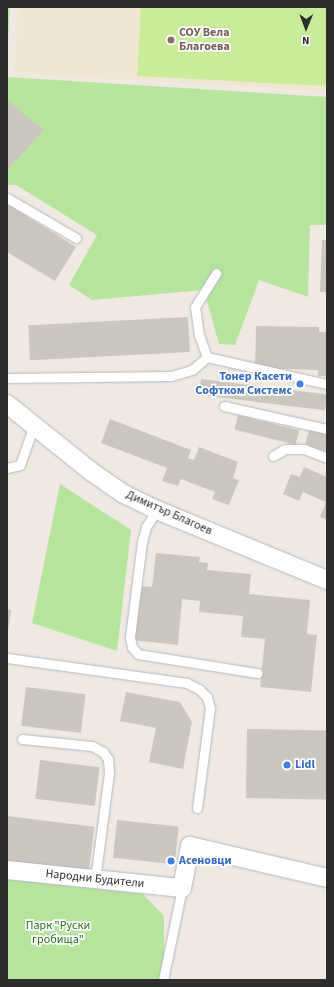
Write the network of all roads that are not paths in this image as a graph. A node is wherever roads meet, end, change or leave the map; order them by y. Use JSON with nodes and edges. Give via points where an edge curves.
{"nodes":[{"id":1,"x":7,"y":198,"type":"edge"},
{"id":2,"x":76,"y":238,"type":"dead end"},
{"id":3,"x":216,"y":273,"type":"dead end"},
{"id":4,"x":207,"y":357,"type":"junction"},
{"id":5,"x":7,"y":378,"type":"edge"},
{"id":6,"x":327,"y":384,"type":"edge"},
{"id":7,"x":7,"y":404,"type":"edge"},
{"id":8,"x":224,"y":406,"type":"dead end"},
{"id":9,"x":34,"y":425,"type":"junction"},
{"id":10,"x":327,"y":429,"type":"edge"},
{"id":11,"x":273,"y":456,"type":"dead end"},
{"id":12,"x":327,"y":458,"type":"edge"},
{"id":13,"x":7,"y":468,"type":"edge"},
{"id":14,"x":157,"y":510,"type":"junction"},
{"id":15,"x":327,"y":580,"type":"edge"},
{"id":16,"x":7,"y":658,"type":"edge"},
{"id":17,"x":257,"y":673,"type":"dead end"},
{"id":18,"x":22,"y":739,"type":"dead end"},
{"id":19,"x":197,"y":808,"type":"dead end"},
{"id":20,"x":7,"y":870,"type":"edge"},
{"id":21,"x":327,"y":878,"type":"edge"},
{"id":22,"x":95,"y":879,"type":"junction"},
{"id":23,"x":182,"y":888,"type":"junction"},
{"id":24,"x":163,"y":980,"type":"edge"}],
"edges":[{"from":1,"to":2,"type":"lane"},
{"from":3,"to":4,"type":"lane","via":[[195,307],[199,335]]},
{"from":4,"to":5,"type":"lane","via":[[192,370],[177,375]]},
{"from":4,"to":6,"type":"lane"},
{"from":7,"to":9,"type":"street","name":"Димитър Благоев"},
{"from":8,"to":10,"type":"lane"},
{"from":9,"to":13,"type":"lane","via":[[20,465]]},
{"from":9,"to":14,"type":"street","name":"Димитър Благоев","via":[[92,472],[124,494]]},
{"from":11,"to":12,"type":"lane","via":[[285,449],[304,449]]},
{"from":14,"to":15,"type":"street","name":"Димитър Благоев"},
{"from":14,"to":17,"type":"lane","via":[[146,528],[142,542],[130,637],[132,648],[138,654]]},
{"from":16,"to":19,"type":"lane","via":[[187,683],[198,689],[207,697],[210,708]]},
{"from":18,"to":22,"type":"lane","via":[[92,746],[103,752],[108,759],[109,773]]},
{"from":20,"to":22,"type":"street","name":"Народни Будители"},
{"from":21,"to":23,"type":"street","via":[[190,846]]},
{"from":22,"to":23,"type":"street","name":"Народни Будители"},
{"from":23,"to":24,"type":"lane"}]}
